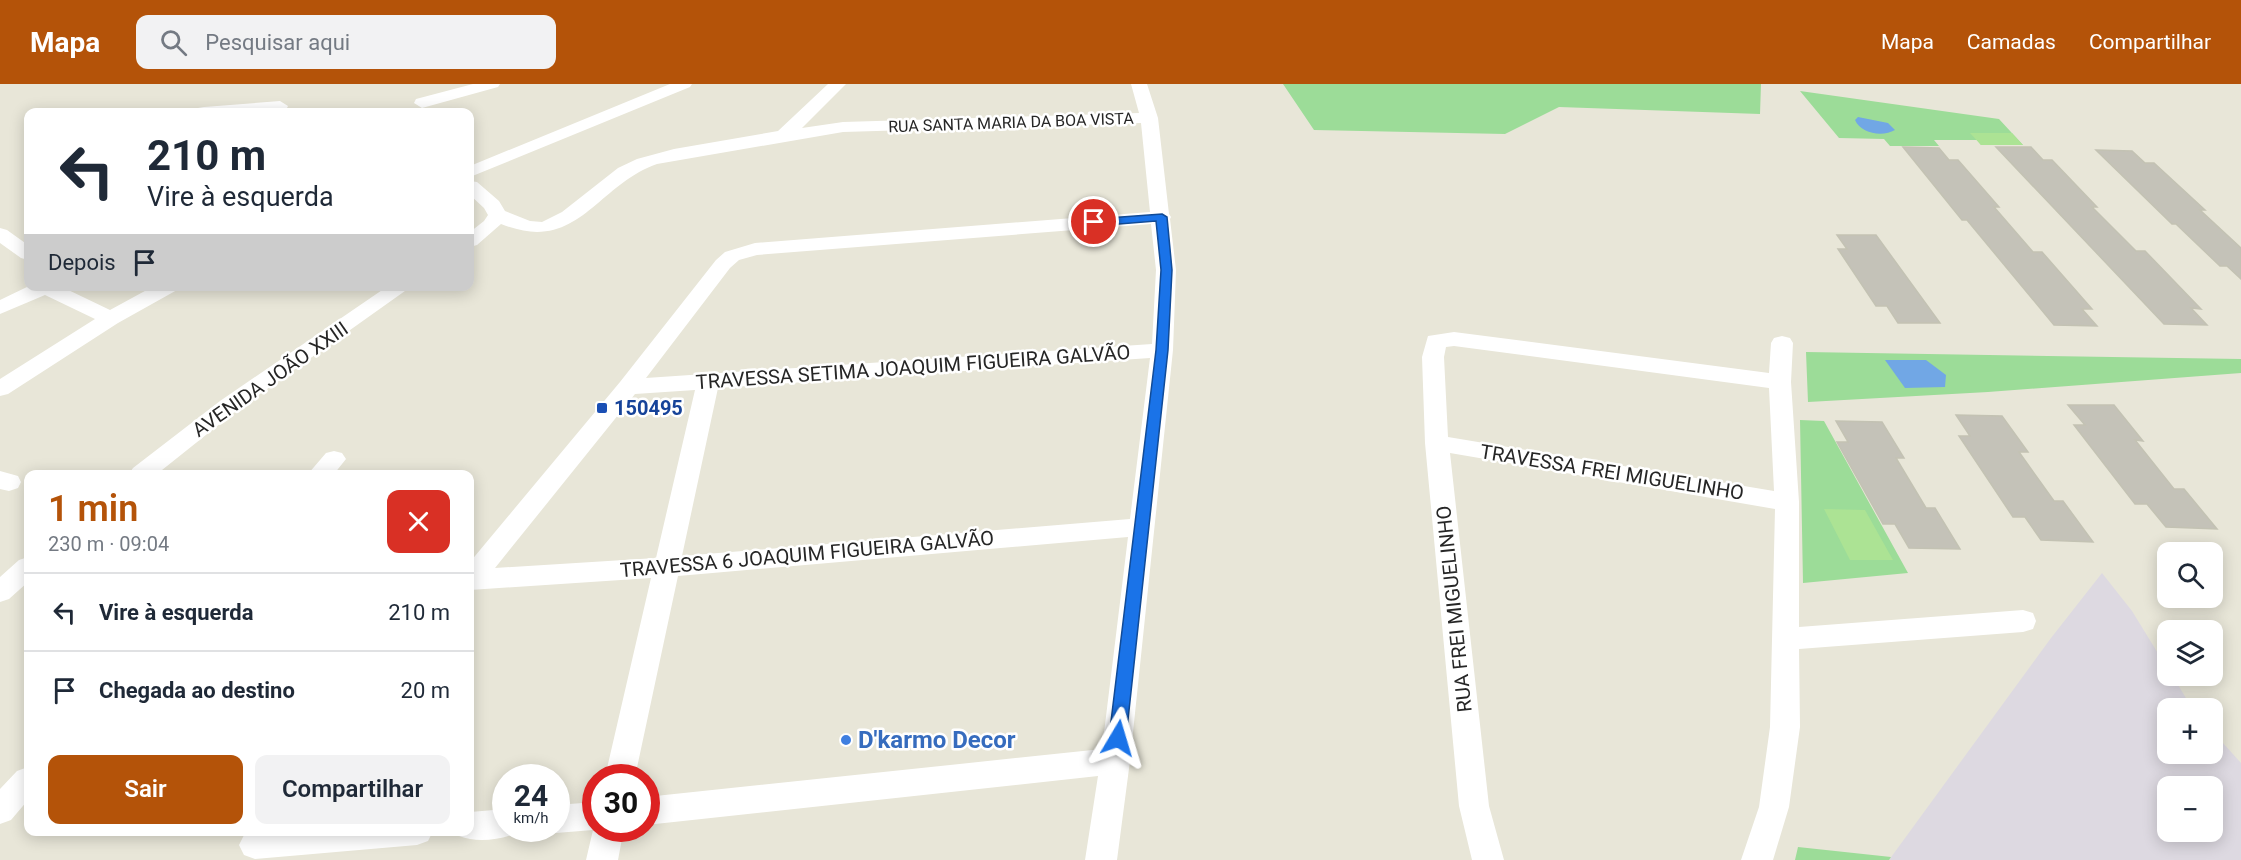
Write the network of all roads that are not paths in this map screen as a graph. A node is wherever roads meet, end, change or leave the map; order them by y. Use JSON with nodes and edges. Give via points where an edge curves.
{"nodes":[{"id":1,"x":431,"y":84,"type":"edge"},
{"id":2,"x":492,"y":84,"type":"edge"},
{"id":3,"x":684,"y":84,"type":"edge"},
{"id":4,"x":838,"y":84,"type":"edge"},
{"id":5,"x":1139,"y":84,"type":"edge"},
{"id":6,"x":280,"y":106,"type":"dead end"},
{"id":7,"x":255,"y":108,"type":"edge"},
{"id":8,"x":421,"y":108,"type":"edge"},
{"id":9,"x":1149,"y":118,"type":"junction"},
{"id":10,"x":783,"y":136,"type":"junction"},
{"id":11,"x":474,"y":170,"type":"edge"},
{"id":12,"x":474,"y":189,"type":"edge"},
{"id":13,"x":497,"y":215,"type":"junction"},
{"id":14,"x":1162,"y":217,"type":"junction"},
{"id":15,"x":0,"y":234,"type":"edge"},
{"id":16,"x":474,"y":238,"type":"edge"},
{"id":17,"x":24,"y":251,"type":"edge"},
{"id":18,"x":37,"y":291,"type":"edge"},
{"id":19,"x":54,"y":291,"type":"edge"},
{"id":20,"x":161,"y":291,"type":"edge"},
{"id":21,"x":395,"y":291,"type":"edge"},
{"id":22,"x":9,"y":304,"type":"edge"},
{"id":23,"x":0,"y":314,"type":"edge"},
{"id":24,"x":111,"y":318,"type":"junction"},
{"id":25,"x":1782,"y":343,"type":"dead end"},
{"id":26,"x":1162,"y":350,"type":"junction"},
{"id":27,"x":708,"y":382,"type":"junction"},
{"id":28,"x":1780,"y":382,"type":"junction"},
{"id":29,"x":628,"y":387,"type":"junction"},
{"id":30,"x":0,"y":388,"type":"edge"},
{"id":31,"x":1437,"y":443,"type":"junction"},
{"id":32,"x":146,"y":470,"type":"edge"},
{"id":33,"x":1787,"y":502,"type":"junction"},
{"id":34,"x":1142,"y":527,"type":"junction"},
{"id":35,"x":667,"y":567,"type":"junction"},
{"id":36,"x":24,"y":571,"type":"edge"},
{"id":37,"x":474,"y":575,"type":"edge"},
{"id":38,"x":474,"y":580,"type":"edge"},
{"id":39,"x":0,"y":592,"type":"edge"},
{"id":40,"x":2024,"y":621,"type":"dead end"},
{"id":41,"x":1785,"y":639,"type":"junction"},
{"id":42,"x":1115,"y":761,"type":"junction"},
{"id":43,"x":623,"y":764,"type":"edge"},
{"id":44,"x":24,"y":784,"type":"edge"},
{"id":45,"x":0,"y":810,"type":"edge"},
{"id":46,"x":660,"y":810,"type":"edge"},
{"id":47,"x":492,"y":824,"type":"edge"},
{"id":48,"x":474,"y":826,"type":"edge"},
{"id":49,"x":359,"y":836,"type":"edge"},
{"id":50,"x":606,"y":842,"type":"edge"},
{"id":51,"x":254,"y":845,"type":"edge"},
{"id":52,"x":602,"y":860,"type":"edge"},
{"id":53,"x":1101,"y":860,"type":"edge"},
{"id":54,"x":1488,"y":860,"type":"edge"},
{"id":55,"x":1757,"y":860,"type":"edge"}],
"edges":[{"from":1,"to":8,"type":"street"},
{"from":2,"to":8,"type":"street"},
{"from":3,"to":11,"type":"street"},
{"from":4,"to":10,"type":"street"},
{"from":5,"to":9,"type":"street"},
{"from":6,"to":7,"type":"street"},
{"from":9,"to":10,"type":"street","name":"RUA SANTA MARIA DA BOA VISTA","via":[[872,126]]},
{"from":9,"to":14,"type":"street"},
{"from":10,"to":13,"type":"street","name":"RUA SANTA MARIA DA BOA VISTA","via":[[646,161],[624,172],[565,218],[545,227]]},
{"from":12,"to":13,"type":"street"},
{"from":13,"to":16,"type":"street"},
{"from":14,"to":26,"type":"street","via":[[1166,270]]},
{"from":14,"to":29,"type":"street","via":[[755,249],[732,256]]},
{"from":15,"to":17,"type":"street"},
{"from":18,"to":22,"type":"street"},
{"from":19,"to":24,"type":"street"},
{"from":20,"to":24,"type":"street"},
{"from":21,"to":32,"type":"street","name":"AVENIDA JOÃO XXIII","via":[[228,406]]},
{"from":22,"to":23,"type":"street"},
{"from":24,"to":30,"type":"street"},
{"from":25,"to":28,"type":"street"},
{"from":26,"to":27,"type":"street","name":"TRAVESSA SETIMA JOAQUIM FIGUEIRA GALVÃO"},
{"from":26,"to":34,"type":"street"},
{"from":27,"to":29,"type":"street","name":"TRAVESSA SETIMA JOAQUIM FIGUEIRA GALVÃO"},
{"from":27,"to":35,"type":"street"},
{"from":28,"to":31,"type":"street","name":"RUA FREI MIGUELINHO","via":[[1454,339],[1436,341],[1433,357]]},
{"from":28,"to":33,"type":"street"},
{"from":29,"to":37,"type":"street"},
{"from":31,"to":33,"type":"street","name":"TRAVESSA FREI MIGUELINHO"},
{"from":31,"to":54,"type":"street","name":"RUA FREI MIGUELINHO","via":[[1474,806]]},
{"from":33,"to":41,"type":"street"},
{"from":34,"to":35,"type":"street","name":"TRAVESSA 6 JOAQUIM FIGUEIRA GALVÃO"},
{"from":34,"to":42,"type":"street"},
{"from":35,"to":38,"type":"street","name":"TRAVESSA 6 JOAQUIM FIGUEIRA GALVÃO"},
{"from":35,"to":43,"type":"street"},
{"from":36,"to":39,"type":"street"},
{"from":40,"to":41,"type":"street"},
{"from":41,"to":55,"type":"street","via":[[1785,727],[1774,807]]},
{"from":42,"to":46,"type":"street"},
{"from":42,"to":53,"type":"street"},
{"from":44,"to":45,"type":"street"},
{"from":47,"to":48,"type":"street"},
{"from":49,"to":51,"type":"street"},
{"from":50,"to":52,"type":"street"}]}
